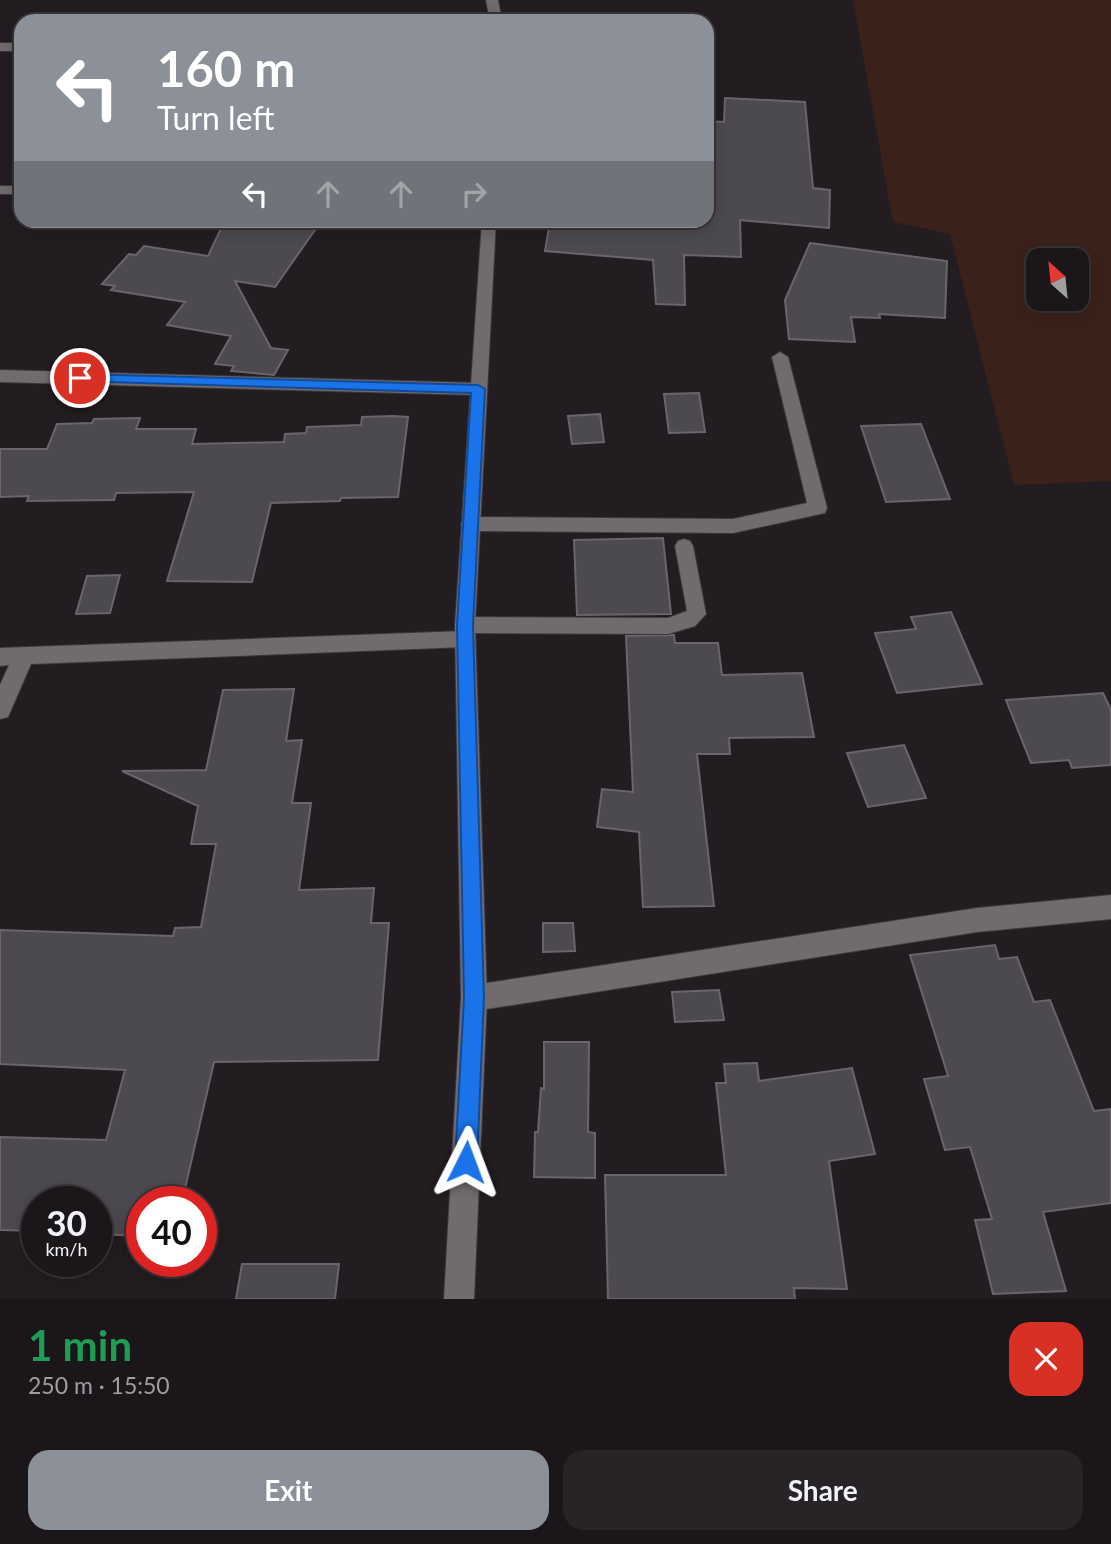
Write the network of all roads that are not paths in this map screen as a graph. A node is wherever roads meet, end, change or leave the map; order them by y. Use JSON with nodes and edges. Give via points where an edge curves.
{"nodes":[{"id":1,"x":488,"y":228,"type":"edge"},
{"id":2,"x":780,"y":357,"type":"dead end"},
{"id":3,"x":0,"y":376,"type":"edge"},
{"id":4,"x":478,"y":389,"type":"junction"},
{"id":5,"x":471,"y":524,"type":"junction"},
{"id":6,"x":684,"y":546,"type":"dead end"},
{"id":7,"x":465,"y":632,"type":"junction"},
{"id":8,"x":24,"y":655,"type":"junction"},
{"id":9,"x":0,"y":657,"type":"edge"},
{"id":10,"x":0,"y":710,"type":"edge"},
{"id":11,"x":1111,"y":907,"type":"edge"},
{"id":12,"x":474,"y":998,"type":"junction"},
{"id":13,"x":459,"y":1299,"type":"edge"}],
"edges":[{"from":1,"to":4,"type":"street"},
{"from":2,"to":5,"type":"street","via":[[818,508],[733,526]]},
{"from":3,"to":4,"type":"street"},
{"from":4,"to":5,"type":"street"},
{"from":5,"to":7,"type":"street"},
{"from":6,"to":7,"type":"lane","via":[[697,614],[688,621],[668,626]]},
{"from":7,"to":8,"type":"street"},
{"from":7,"to":12,"type":"street"},
{"from":8,"to":9,"type":"street"},
{"from":8,"to":10,"type":"street"},
{"from":11,"to":12,"type":"street","via":[[977,920]]},
{"from":12,"to":13,"type":"street"}]}
